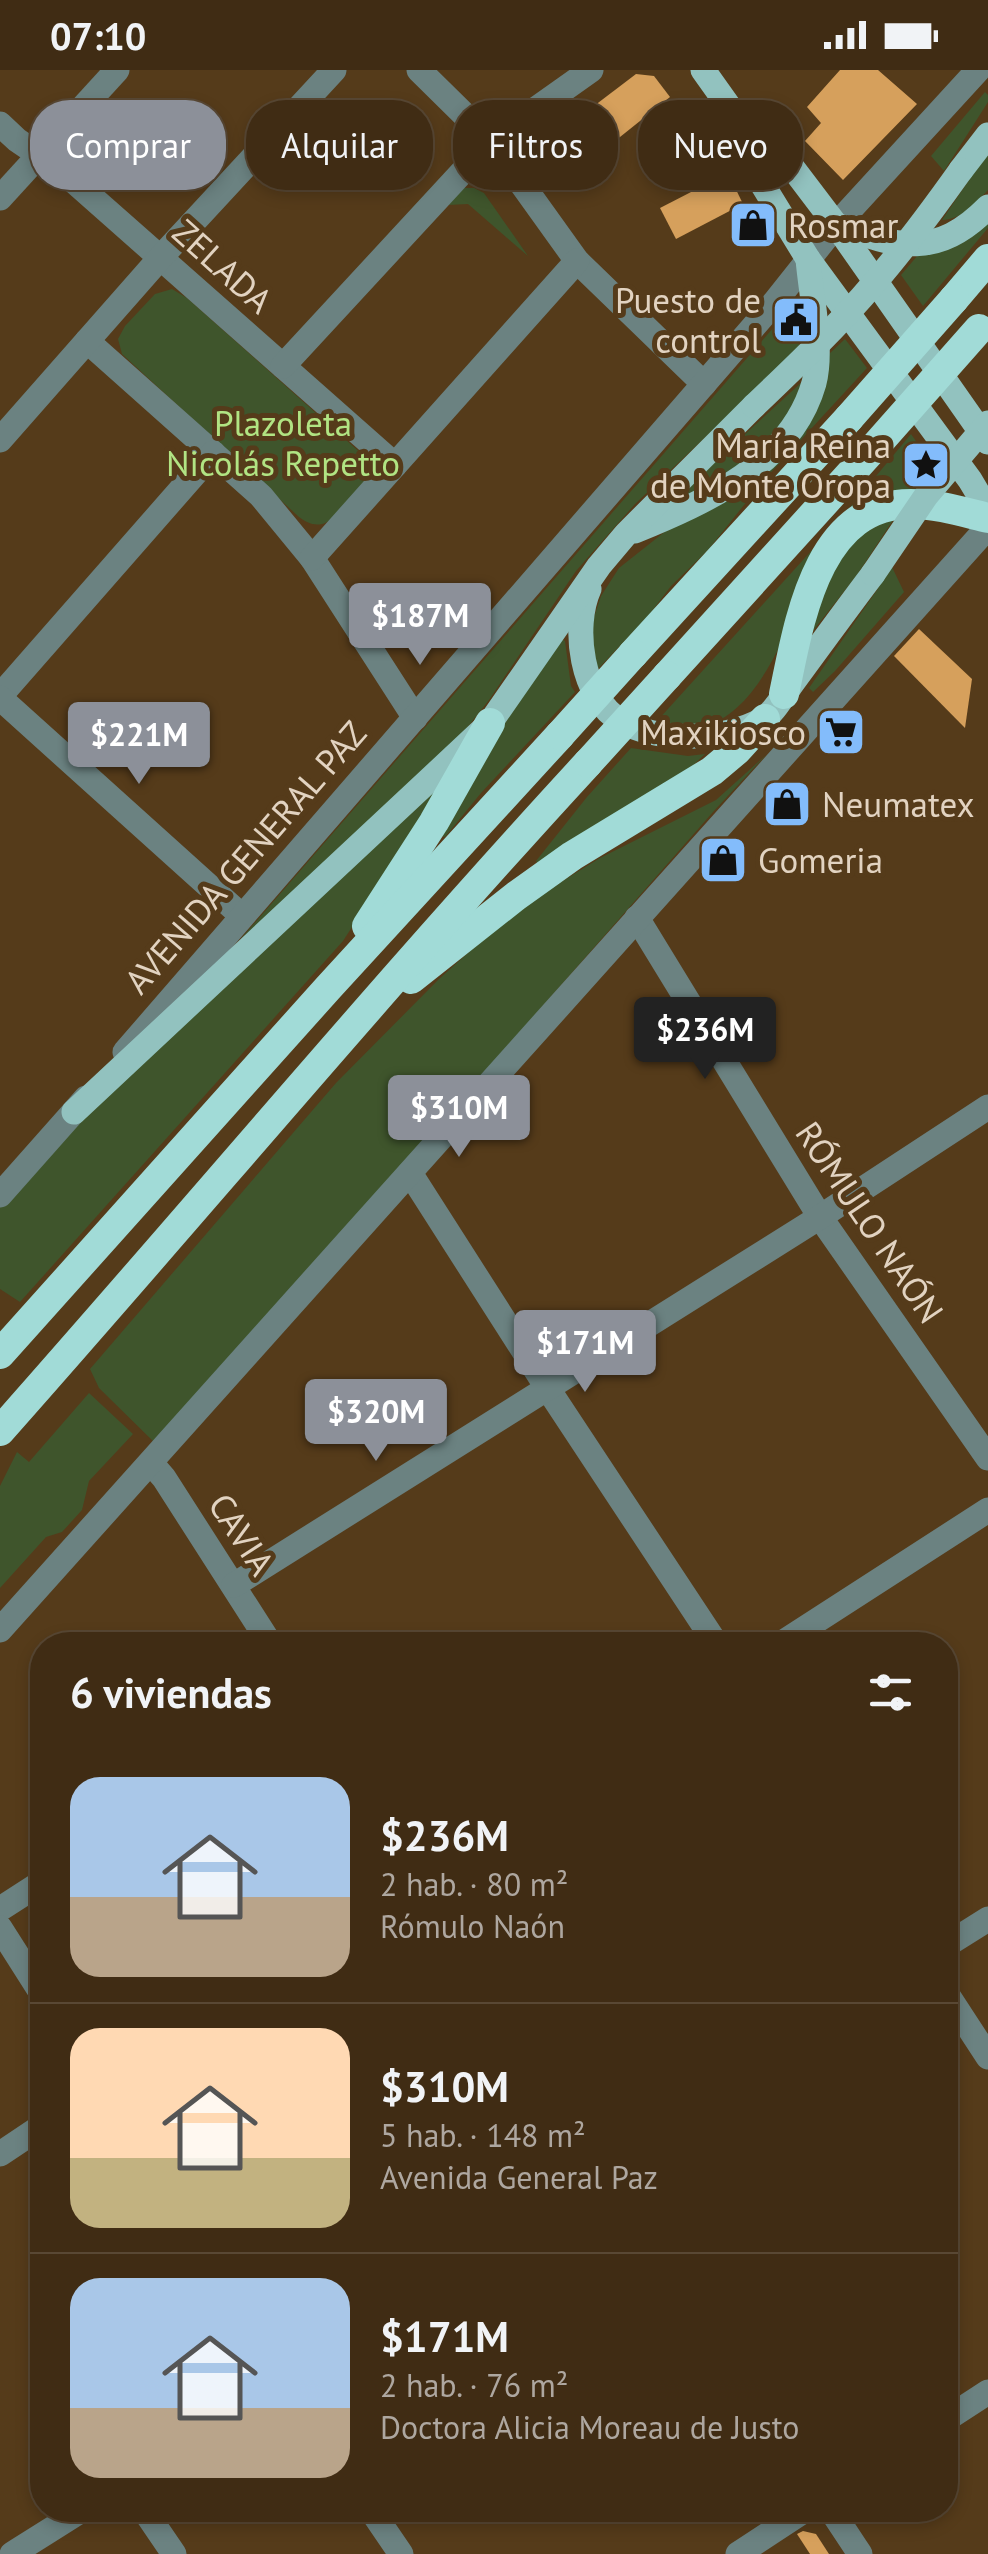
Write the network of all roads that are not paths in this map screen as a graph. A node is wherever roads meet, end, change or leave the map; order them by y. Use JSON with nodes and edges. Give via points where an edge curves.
{"nodes":[{"id":1,"x":117,"y":70,"type":"edge"},
{"id":2,"x":334,"y":70,"type":"edge"},
{"id":3,"x":418,"y":70,"type":"edge"},
{"id":4,"x":591,"y":70,"type":"edge"},
{"id":5,"x":703,"y":70,"type":"edge"},
{"id":6,"x":978,"y":70,"type":"edge"},
{"id":7,"x":89,"y":100,"type":"edge"},
{"id":8,"x":549,"y":100,"type":"edge"},
{"id":9,"x":725,"y":100,"type":"edge"},
{"id":10,"x":453,"y":105,"type":"edge"},
{"id":11,"x":0,"y":124,"type":"edge"},
{"id":12,"x":988,"y":134,"type":"edge"},
{"id":13,"x":30,"y":148,"type":"edge"},
{"id":14,"x":30,"y":164,"type":"edge"},
{"id":15,"x":803,"y":182,"type":"edge"},
{"id":16,"x":453,"y":183,"type":"edge"},
{"id":17,"x":84,"y":190,"type":"edge"},
{"id":18,"x":526,"y":190,"type":"edge"},
{"id":19,"x":766,"y":190,"type":"edge"},
{"id":20,"x":0,"y":198,"type":"edge"},
{"id":21,"x":988,"y":207,"type":"edge"},
{"id":22,"x":836,"y":226,"type":"junction"},
{"id":23,"x":161,"y":258,"type":"junction"},
{"id":24,"x":988,"y":259,"type":"edge"},
{"id":25,"x":577,"y":260,"type":"junction"},
{"id":26,"x":808,"y":260,"type":"junction"},
{"id":27,"x":984,"y":324,"type":"edge"},
{"id":28,"x":88,"y":341,"type":"junction"},
{"id":29,"x":283,"y":366,"type":"junction"},
{"id":30,"x":704,"y":384,"type":"junction"},
{"id":31,"x":988,"y":423,"type":"edge"},
{"id":32,"x":0,"y":440,"type":"edge"},
{"id":33,"x":988,"y":442,"type":"edge"},
{"id":34,"x":213,"y":453,"type":"junction"},
{"id":35,"x":395,"y":465,"type":"junction"},
{"id":36,"x":988,"y":510,"type":"edge"},
{"id":37,"x":988,"y":518,"type":"edge"},
{"id":38,"x":988,"y":527,"type":"edge"},
{"id":39,"x":626,"y":534,"type":"junction"},
{"id":40,"x":312,"y":558,"type":"junction"},
{"id":41,"x":599,"y":566,"type":"junction"},
{"id":42,"x":784,"y":694,"type":"junction"},
{"id":43,"x":0,"y":697,"type":"edge"},
{"id":44,"x":415,"y":718,"type":"junction"},
{"id":45,"x":765,"y":719,"type":"junction"},
{"id":46,"x":490,"y":723,"type":"junction"},
{"id":47,"x":242,"y":916,"type":"junction"},
{"id":48,"x":638,"y":918,"type":"junction"},
{"id":49,"x":328,"y":988,"type":"junction"},
{"id":50,"x":350,"y":1028,"type":"junction"},
{"id":51,"x":988,"y":1107,"type":"edge"},
{"id":52,"x":74,"y":1112,"type":"junction"},
{"id":53,"x":410,"y":1173,"type":"junction"},
{"id":54,"x":0,"y":1195,"type":"edge"},
{"id":55,"x":820,"y":1216,"type":"junction"},
{"id":56,"x":0,"y":1354,"type":"edge"},
{"id":57,"x":548,"y":1389,"type":"junction"},
{"id":58,"x":0,"y":1431,"type":"edge"},
{"id":59,"x":988,"y":1458,"type":"edge"},
{"id":60,"x":150,"y":1463,"type":"junction"},
{"id":61,"x":988,"y":1510,"type":"edge"},
{"id":62,"x":234,"y":1585,"type":"junction"},
{"id":63,"x":0,"y":1630,"type":"edge"},
{"id":64,"x":264,"y":1632,"type":"edge"},
{"id":65,"x":708,"y":1632,"type":"edge"},
{"id":66,"x":799,"y":1632,"type":"edge"},
{"id":67,"x":30,"y":1890,"type":"edge"},
{"id":68,"x":0,"y":1909,"type":"edge"},
{"id":69,"x":988,"y":1918,"type":"edge"},
{"id":70,"x":0,"y":1928,"type":"edge"},
{"id":71,"x":958,"y":1938,"type":"edge"},
{"id":72,"x":30,"y":1975,"type":"edge"},
{"id":73,"x":958,"y":2011,"type":"edge"},
{"id":74,"x":988,"y":2057,"type":"edge"},
{"id":75,"x":30,"y":2134,"type":"edge"},
{"id":76,"x":0,"y":2154,"type":"edge"},
{"id":77,"x":988,"y":2392,"type":"edge"},
{"id":78,"x":958,"y":2412,"type":"edge"},
{"id":79,"x":63,"y":2522,"type":"edge"},
{"id":80,"x":152,"y":2522,"type":"edge"},
{"id":81,"x":379,"y":2522,"type":"edge"},
{"id":82,"x":786,"y":2522,"type":"edge"},
{"id":83,"x":839,"y":2522,"type":"edge"},
{"id":84,"x":12,"y":2554,"type":"edge"},
{"id":85,"x":174,"y":2554,"type":"edge"},
{"id":86,"x":400,"y":2554,"type":"edge"},
{"id":87,"x":738,"y":2554,"type":"edge"},
{"id":88,"x":860,"y":2554,"type":"edge"}],
"edges":[{"from":1,"to":7,"type":"street"},
{"from":2,"to":23,"type":"street"},
{"from":3,"to":10,"type":"street"},
{"from":4,"to":8,"type":"street"},
{"from":5,"to":9,"type":"main road"},
{"from":6,"to":22,"type":"street","name":"AVENIDA GENERAL PAZ"},
{"from":11,"to":13,"type":"street","name":"ZELADA"},
{"from":12,"to":39,"type":"main road","bridge":true,"via":[[874,285]]},
{"from":14,"to":20,"type":"street"},
{"from":15,"to":22,"type":"main road"},
{"from":16,"to":29,"type":"street"},
{"from":17,"to":23,"type":"street","name":"ZELADA"},
{"from":18,"to":25,"type":"street"},
{"from":19,"to":26,"type":"main road"},
{"from":21,"to":22,"type":"main road","via":[[950,237],[909,245]]},
{"from":22,"to":26,"type":"street","name":"AVENIDA GENERAL PAZ"},
{"from":22,"to":33,"type":"main road"},
{"from":23,"to":28,"type":"street"},
{"from":23,"to":29,"type":"street","name":"ZELADA"},
{"from":24,"to":49,"type":"highway","bridge":true},
{"from":25,"to":30,"type":"street"},
{"from":25,"to":35,"type":"street"},
{"from":26,"to":30,"type":"street","name":"AVENIDA GENERAL PAZ"},
{"from":26,"to":36,"type":"main road"},
{"from":26,"to":39,"type":"main road","via":[[814,382],[788,435],[740,478]]},
{"from":27,"to":50,"type":"highway","bridge":true},
{"from":28,"to":32,"type":"street"},
{"from":28,"to":34,"type":"street"},
{"from":29,"to":35,"type":"street","name":"ZELADA"},
{"from":30,"to":44,"type":"street","name":"AVENIDA GENERAL PAZ"},
{"from":31,"to":42,"type":"main road","bridge":true,"via":[[926,496]]},
{"from":34,"to":40,"type":"street","via":[[262,496]]},
{"from":34,"to":43,"type":"street"},
{"from":35,"to":40,"type":"street"},
{"from":37,"to":42,"type":"highway","via":[[914,504],[880,509],[852,524],[821,564],[807,597]]},
{"from":38,"to":48,"type":"street"},
{"from":39,"to":41,"type":"main road"},
{"from":40,"to":44,"type":"street"},
{"from":41,"to":45,"type":"main road","via":[[582,605],[580,640],[590,681],[606,708],[620,720],[668,735],[726,732]]},
{"from":41,"to":46,"type":"main road"},
{"from":42,"to":45,"type":"main road"},
{"from":43,"to":47,"type":"street"},
{"from":44,"to":47,"type":"street","name":"AVENIDA GENERAL PAZ"},
{"from":45,"to":50,"type":"highway","via":[[712,772],[572,856]]},
{"from":46,"to":49,"type":"highway"},
{"from":46,"to":52,"type":"main road"},
{"from":47,"to":52,"type":"street","name":"AVENIDA GENERAL PAZ"},
{"from":48,"to":53,"type":"street"},
{"from":48,"to":55,"type":"street","name":"RÓMULO NAÓN"},
{"from":49,"to":56,"type":"highway"},
{"from":50,"to":58,"type":"highway"},
{"from":51,"to":55,"type":"street"},
{"from":52,"to":54,"type":"street","name":"AVENIDA GENERAL PAZ"},
{"from":53,"to":57,"type":"street"},
{"from":53,"to":60,"type":"street"},
{"from":55,"to":57,"type":"street"},
{"from":55,"to":59,"type":"street","name":"RÓMULO NAÓN"},
{"from":57,"to":62,"type":"street"},
{"from":57,"to":65,"type":"street"},
{"from":60,"to":62,"type":"street","name":"CAVIA"},
{"from":60,"to":63,"type":"street"},
{"from":61,"to":66,"type":"street"},
{"from":62,"to":64,"type":"street","name":"CAVIA"},
{"from":67,"to":68,"type":"street"},
{"from":69,"to":71,"type":"street"},
{"from":70,"to":72,"type":"street"},
{"from":73,"to":74,"type":"street"},
{"from":75,"to":76,"type":"street"},
{"from":77,"to":78,"type":"street"},
{"from":79,"to":84,"type":"street"},
{"from":80,"to":85,"type":"street"},
{"from":81,"to":86,"type":"street"},
{"from":82,"to":87,"type":"street"},
{"from":83,"to":88,"type":"street"}]}
